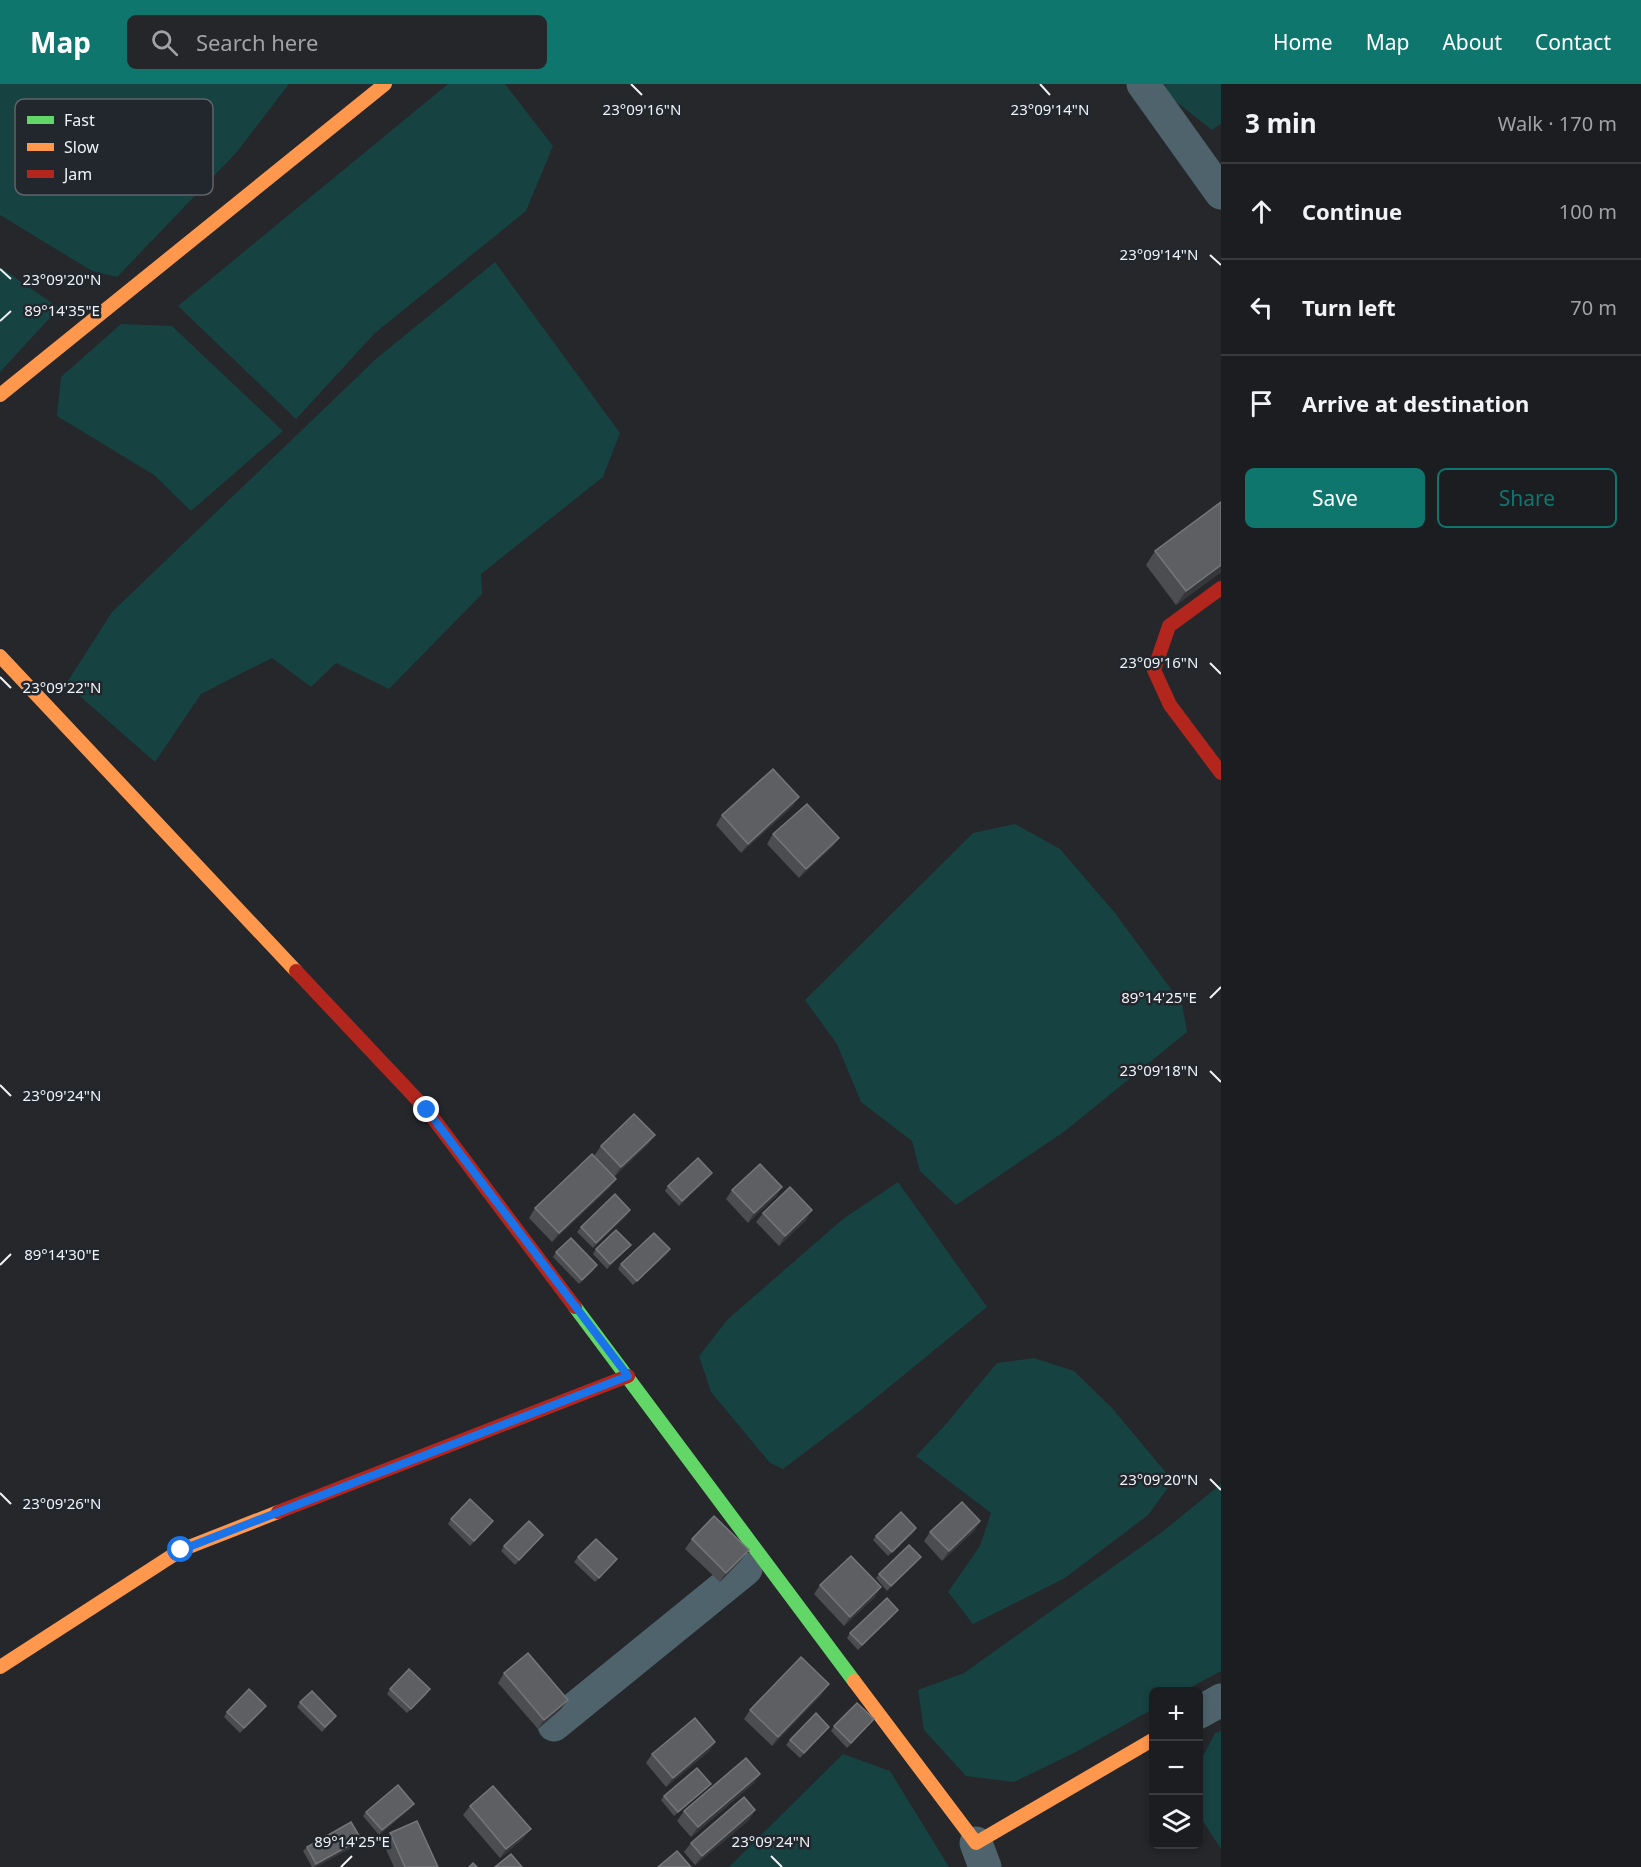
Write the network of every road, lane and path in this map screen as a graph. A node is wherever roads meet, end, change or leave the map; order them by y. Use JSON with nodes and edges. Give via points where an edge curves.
{"nodes":[{"id":1,"x":385,"y":84,"type":"edge"},
{"id":2,"x":1143,"y":84,"type":"edge"},
{"id":3,"x":1221,"y":194,"type":"edge"},
{"id":4,"x":0,"y":395,"type":"edge"},
{"id":5,"x":1221,"y":588,"type":"edge"},
{"id":6,"x":0,"y":656,"type":"edge"},
{"id":7,"x":1221,"y":773,"type":"edge"},
{"id":8,"x":628,"y":1376,"type":"junction"},
{"id":9,"x":746,"y":1569,"type":"edge"},
{"id":10,"x":0,"y":1666,"type":"edge"},
{"id":11,"x":1221,"y":1700,"type":"edge"},
{"id":12,"x":1203,"y":1710,"type":"edge"},
{"id":13,"x":554,"y":1725,"type":"edge"},
{"id":14,"x":1151,"y":1741,"type":"edge"},
{"id":15,"x":981,"y":1855,"type":"edge"}],
"edges":[{"from":1,"to":4,"type":"street"},
{"from":2,"to":3,"type":"street"},
{"from":5,"to":7,"type":"street","via":[[1169,626],[1154,670],[1170,705]]},
{"from":6,"to":8,"type":"street","via":[[427,1110]]},
{"from":8,"to":10,"type":"street","via":[[181,1550]]},
{"from":8,"to":15,"type":"street"},
{"from":9,"to":13,"type":"street"},
{"from":11,"to":12,"type":"street"},
{"from":14,"to":15,"type":"street"}]}
